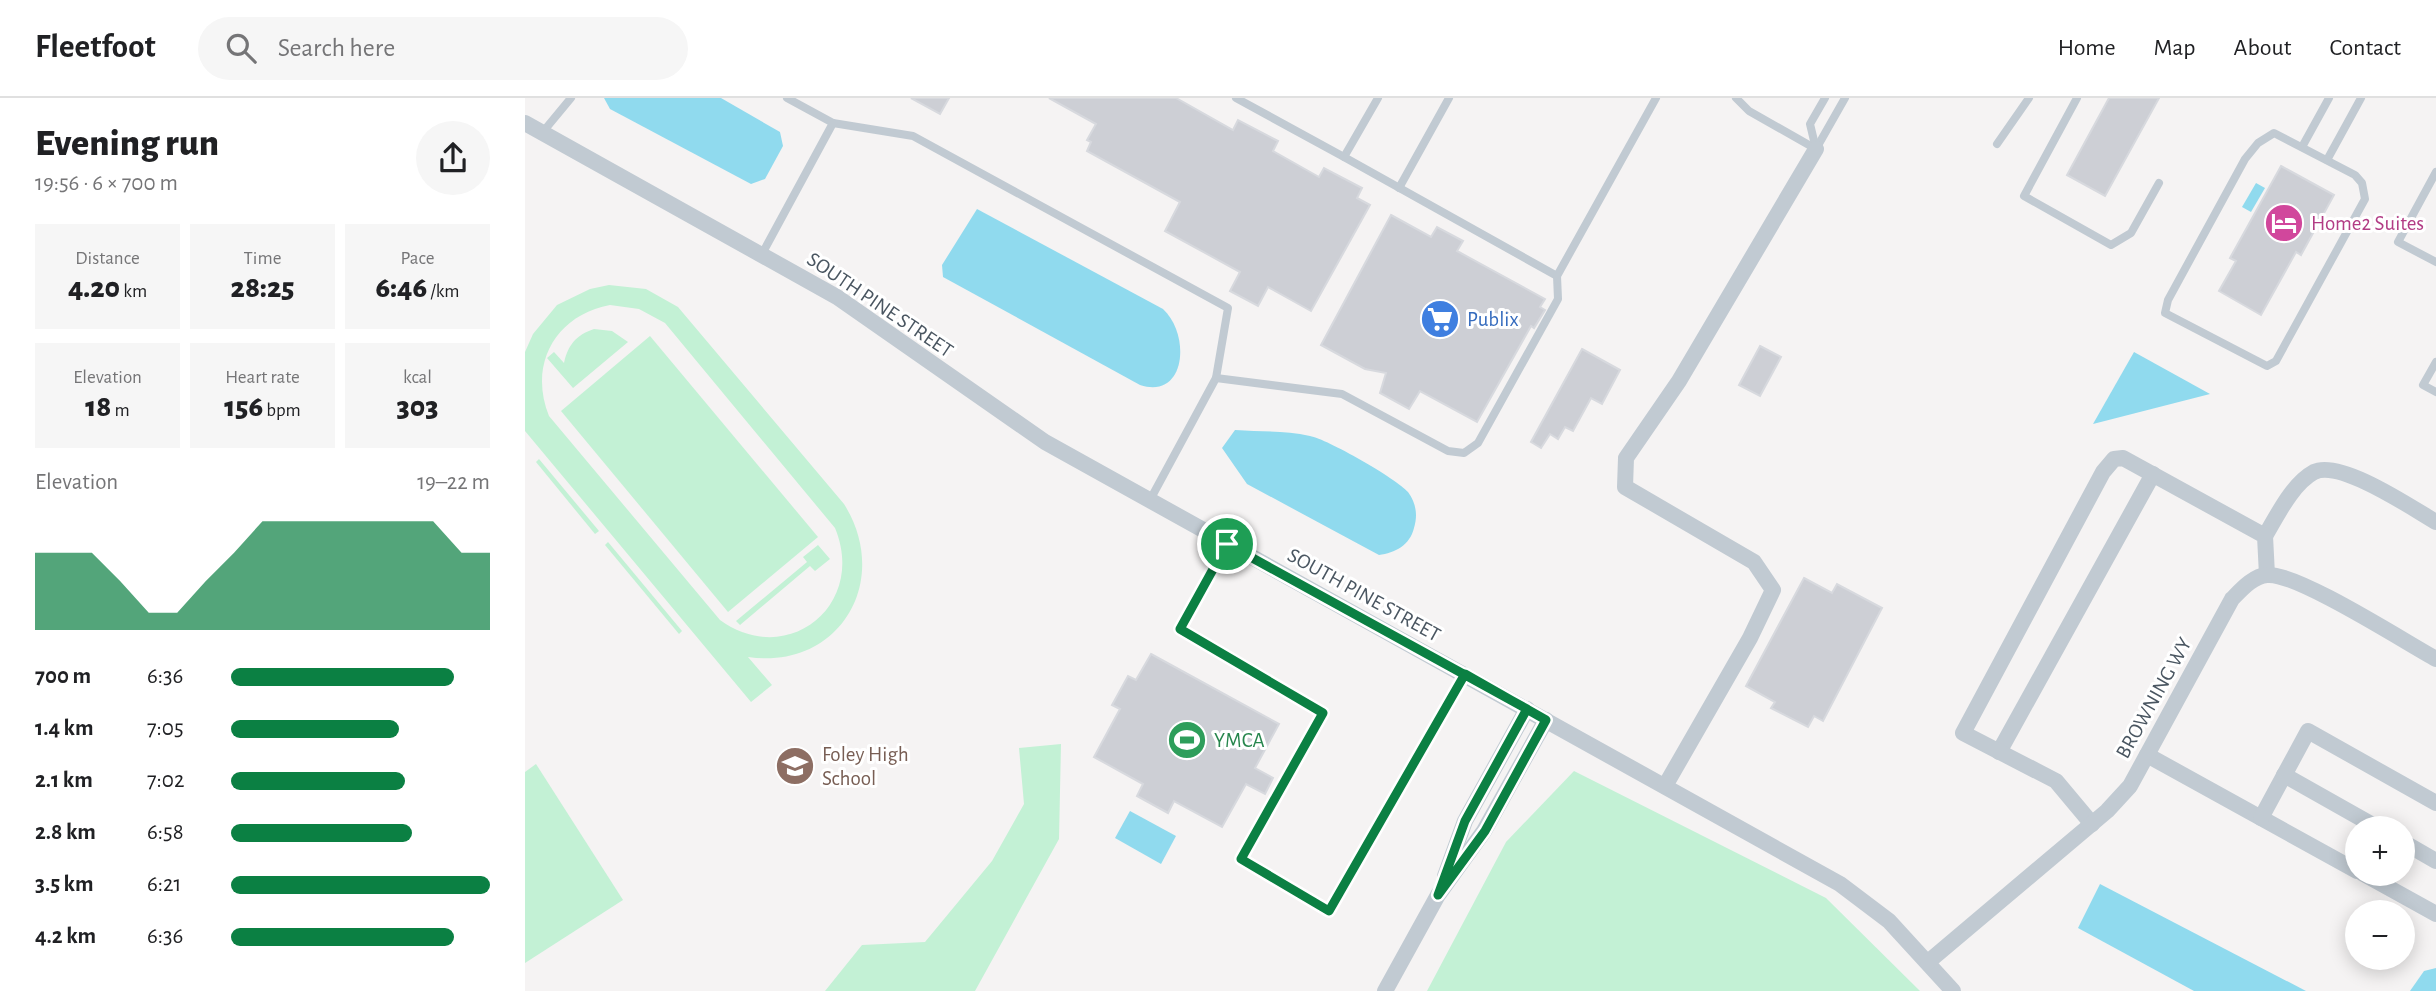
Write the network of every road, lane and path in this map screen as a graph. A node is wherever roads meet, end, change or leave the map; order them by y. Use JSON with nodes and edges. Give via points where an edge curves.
{"nodes":[{"id":1,"x":571,"y":98,"type":"edge"},
{"id":2,"x":787,"y":98,"type":"edge"},
{"id":3,"x":1236,"y":98,"type":"edge"},
{"id":4,"x":1378,"y":98,"type":"edge"},
{"id":5,"x":1449,"y":98,"type":"edge"},
{"id":6,"x":1657,"y":98,"type":"edge"},
{"id":7,"x":1736,"y":98,"type":"edge"},
{"id":8,"x":1825,"y":98,"type":"edge"},
{"id":9,"x":1845,"y":98,"type":"edge"},
{"id":10,"x":2029,"y":98,"type":"edge"},
{"id":11,"x":2077,"y":98,"type":"edge"},
{"id":12,"x":2329,"y":98,"type":"edge"},
{"id":13,"x":2361,"y":98,"type":"edge"},
{"id":14,"x":525,"y":123,"type":"edge"},
{"id":15,"x":833,"y":123,"type":"junction"},
{"id":16,"x":542,"y":133,"type":"junction"},
{"id":17,"x":1997,"y":144,"type":"dead end"},
{"id":18,"x":2302,"y":147,"type":"junction"},
{"id":19,"x":1815,"y":149,"type":"junction"},
{"id":20,"x":1344,"y":157,"type":"junction"},
{"id":21,"x":2327,"y":160,"type":"junction"},
{"id":22,"x":2436,"y":172,"type":"edge"},
{"id":23,"x":2159,"y":183,"type":"dead end"},
{"id":24,"x":1399,"y":188,"type":"junction"},
{"id":25,"x":762,"y":254,"type":"junction"},
{"id":26,"x":2436,"y":262,"type":"edge"},
{"id":27,"x":1557,"y":276,"type":"junction"},
{"id":28,"x":2436,"y":362,"type":"edge"},
{"id":29,"x":1216,"y":378,"type":"junction"},
{"id":30,"x":2436,"y":392,"type":"edge"},
{"id":31,"x":2153,"y":474,"type":"junction"},
{"id":32,"x":1150,"y":500,"type":"junction"},
{"id":33,"x":2436,"y":522,"type":"edge"},
{"id":34,"x":2265,"y":536,"type":"junction"},
{"id":35,"x":1227,"y":544,"type":"junction"},
{"id":36,"x":2267,"y":575,"type":"junction"},
{"id":37,"x":2436,"y":659,"type":"edge"},
{"id":38,"x":1465,"y":674,"type":"junction"},
{"id":39,"x":1527,"y":709,"type":"junction"},
{"id":40,"x":1546,"y":720,"type":"junction"},
{"id":41,"x":1999,"y":752,"type":"junction"},
{"id":42,"x":2147,"y":755,"type":"junction"},
{"id":43,"x":2284,"y":775,"type":"junction"},
{"id":44,"x":1665,"y":786,"type":"junction"},
{"id":45,"x":2436,"y":803,"type":"edge"},
{"id":46,"x":2357,"y":816,"type":"edge"},
{"id":47,"x":2261,"y":818,"type":"junction"},
{"id":48,"x":2092,"y":824,"type":"junction"},
{"id":49,"x":2415,"y":849,"type":"edge"},
{"id":50,"x":2436,"y":861,"type":"edge"},
{"id":51,"x":2345,"y":864,"type":"edge"},
{"id":52,"x":2385,"y":886,"type":"edge"},
{"id":53,"x":1438,"y":895,"type":"junction"},
{"id":54,"x":2436,"y":914,"type":"edge"},
{"id":55,"x":1928,"y":962,"type":"junction"},
{"id":56,"x":1385,"y":991,"type":"edge"},
{"id":57,"x":1952,"y":991,"type":"edge"}],
"edges":[{"from":1,"to":16,"type":"lane"},
{"from":2,"to":15,"type":"lane"},
{"from":3,"to":20,"type":"lane"},
{"from":4,"to":20,"type":"lane"},
{"from":5,"to":24,"type":"lane"},
{"from":6,"to":27,"type":"lane"},
{"from":7,"to":19,"type":"lane","via":[[1749,111]]},
{"from":8,"to":19,"type":"lane","via":[[1810,124]]},
{"from":9,"to":19,"type":"lane"},
{"from":10,"to":17,"type":"lane"},
{"from":11,"to":23,"type":"lane","via":[[2024,196],[2111,245],[2131,233]]},
{"from":12,"to":18,"type":"lane"},
{"from":13,"to":21,"type":"lane"},
{"from":14,"to":16,"type":"street","name":"SOUTH PINE STREET"},
{"from":15,"to":25,"type":"lane"},
{"from":15,"to":29,"type":"lane","via":[[913,136],[1228,308]]},
{"from":16,"to":25,"type":"street","name":"SOUTH PINE STREET"},
{"from":18,"to":21,"type":"lane"},
{"from":18,"to":21,"type":"lane","via":[[2274,133],[2258,143],[2245,159],[2165,313],[2256,363],[2267,366],[2277,361],[2365,200],[2362,183],[2355,175]]},
{"from":19,"to":44,"type":"street","via":[[1679,381],[1626,458],[1625,487],[1754,562],[1773,590]]},
{"from":20,"to":24,"type":"lane"},
{"from":22,"to":26,"type":"lane","via":[[2398,242]]},
{"from":24,"to":27,"type":"lane"},
{"from":25,"to":32,"type":"street","name":"SOUTH PINE STREET","via":[[837,298],[1045,442]]},
{"from":27,"to":29,"type":"lane","via":[[1558,299],[1478,443],[1464,453],[1448,452],[1342,394]]},
{"from":28,"to":30,"type":"lane","via":[[2423,385]]},
{"from":29,"to":32,"type":"lane"},
{"from":31,"to":34,"type":"street"},
{"from":31,"to":41,"type":"street"},
{"from":31,"to":41,"type":"street","via":[[2123,458],[2114,459],[2103,472],[1963,733]]},
{"from":32,"to":35,"type":"street","name":"SOUTH PINE STREET"},
{"from":33,"to":34,"type":"street","via":[[2363,481],[2335,471],[2315,471],[2298,487]]},
{"from":34,"to":36,"type":"street"},
{"from":35,"to":38,"type":"street","name":"SOUTH PINE STREET"},
{"from":35,"to":38,"type":"lane","via":[[1180,629],[1323,713],[1241,859],[1329,911]]},
{"from":36,"to":37,"type":"street","via":[[2298,583]]},
{"from":36,"to":42,"type":"street","name":"BROWNING WY","via":[[2246,584],[2232,599]]},
{"from":38,"to":39,"type":"street","name":"SOUTH PINE STREET"},
{"from":39,"to":40,"type":"street","name":"SOUTH PINE STREET"},
{"from":39,"to":53,"type":"street","via":[[1465,821]]},
{"from":40,"to":44,"type":"street","name":"SOUTH PINE STREET"},
{"from":40,"to":53,"type":"street","via":[[1485,831]]},
{"from":41,"to":48,"type":"street","via":[[2056,782]]},
{"from":42,"to":47,"type":"street"},
{"from":42,"to":48,"type":"street","name":"BROWNING WY","via":[[2130,786]]},
{"from":43,"to":45,"type":"street","via":[[2308,731]]},
{"from":43,"to":46,"type":"street"},
{"from":43,"to":47,"type":"street"},
{"from":44,"to":55,"type":"street","name":"SOUTH PINE STREET","via":[[1840,884],[1889,921]]},
{"from":47,"to":51,"type":"street"},
{"from":48,"to":55,"type":"street","name":"BROWNING WY"},
{"from":49,"to":50,"type":"street"},
{"from":52,"to":54,"type":"street"},
{"from":53,"to":56,"type":"street"},
{"from":55,"to":57,"type":"street","name":"SOUTH PINE STREET"}]}
